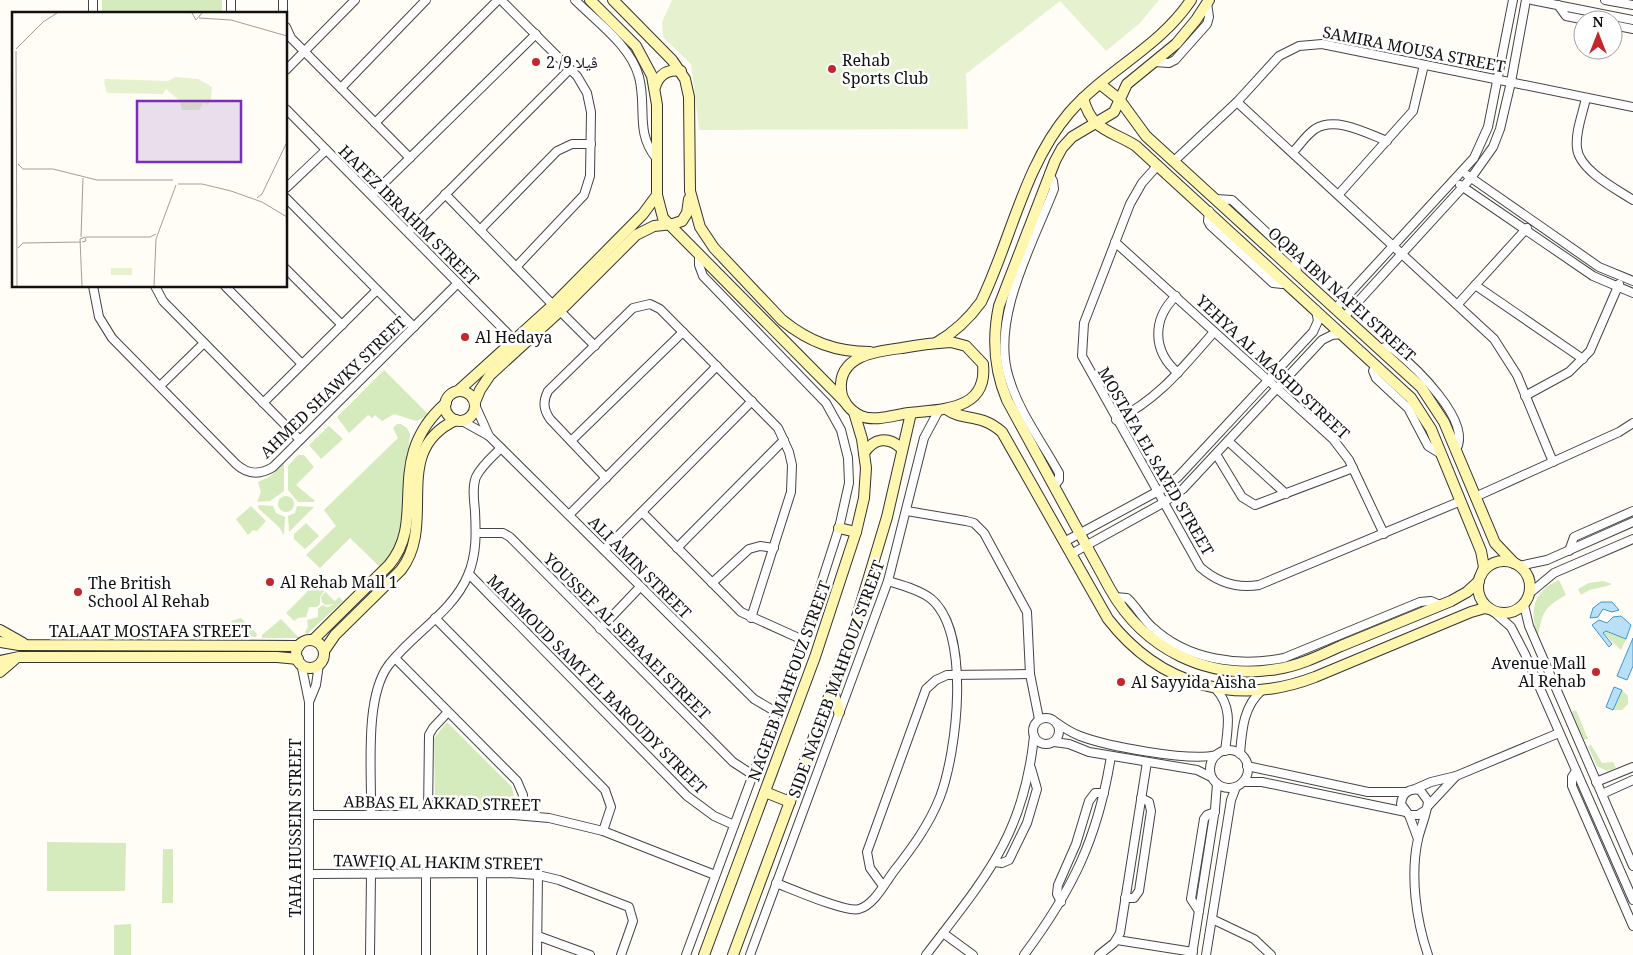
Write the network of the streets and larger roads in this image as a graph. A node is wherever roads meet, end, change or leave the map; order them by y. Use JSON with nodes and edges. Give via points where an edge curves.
{"nodes":[{"id":1,"x":355,"y":0,"type":"edge"},
{"id":2,"x":426,"y":0,"type":"edge"},
{"id":3,"x":500,"y":0,"type":"edge"},
{"id":4,"x":575,"y":0,"type":"edge"},
{"id":5,"x":590,"y":0,"type":"edge"},
{"id":6,"x":613,"y":0,"type":"edge"},
{"id":7,"x":1191,"y":0,"type":"edge"},
{"id":8,"x":1513,"y":0,"type":"edge"},
{"id":9,"x":1526,"y":0,"type":"edge"},
{"id":10,"x":1532,"y":0,"type":"edge"},
{"id":11,"x":1605,"y":0,"type":"edge"},
{"id":12,"x":1208,"y":1,"type":"edge"},
{"id":13,"x":1558,"y":5,"type":"junction"},
{"id":14,"x":1633,"y":5,"type":"edge"},
{"id":15,"x":1573,"y":17,"type":"edge"},
{"id":16,"x":1633,"y":20,"type":"edge"},
{"id":17,"x":288,"y":31,"type":"edge"},
{"id":18,"x":536,"y":34,"type":"junction"},
{"id":19,"x":305,"y":52,"type":"junction"},
{"id":20,"x":1424,"y":65,"type":"junction"},
{"id":21,"x":288,"y":68,"type":"edge"},
{"id":22,"x":570,"y":69,"type":"junction"},
{"id":23,"x":681,"y":71,"type":"junction"},
{"id":24,"x":1498,"y":80,"type":"junction"},
{"id":25,"x":1510,"y":82,"type":"junction"},
{"id":26,"x":1100,"y":84,"type":"junction"},
{"id":27,"x":655,"y":87,"type":"junction"},
{"id":28,"x":341,"y":88,"type":"junction"},
{"id":29,"x":1083,"y":98,"type":"junction"},
{"id":30,"x":1586,"y":98,"type":"junction"},
{"id":31,"x":1119,"y":99,"type":"junction"},
{"id":32,"x":1237,"y":102,"type":"junction"},
{"id":33,"x":1633,"y":107,"type":"edge"},
{"id":34,"x":288,"y":111,"type":"edge"},
{"id":35,"x":375,"y":123,"type":"junction"},
{"id":36,"x":1095,"y":124,"type":"junction"},
{"id":37,"x":1146,"y":136,"type":"junction"},
{"id":38,"x":1387,"y":141,"type":"junction"},
{"id":39,"x":591,"y":144,"type":"junction"},
{"id":40,"x":1136,"y":146,"type":"junction"},
{"id":41,"x":326,"y":150,"type":"junction"},
{"id":42,"x":1293,"y":152,"type":"junction"},
{"id":43,"x":410,"y":158,"type":"junction"},
{"id":44,"x":656,"y":158,"type":"junction"},
{"id":45,"x":1174,"y":161,"type":"junction"},
{"id":46,"x":1158,"y":165,"type":"junction"},
{"id":47,"x":1463,"y":172,"type":"junction"},
{"id":48,"x":1471,"y":178,"type":"junction"},
{"id":49,"x":1454,"y":181,"type":"junction"},
{"id":50,"x":288,"y":186,"type":"edge"},
{"id":51,"x":1462,"y":187,"type":"junction"},
{"id":52,"x":690,"y":191,"type":"junction"},
{"id":53,"x":445,"y":194,"type":"junction"},
{"id":54,"x":1339,"y":194,"type":"junction"},
{"id":55,"x":372,"y":195,"type":"junction"},
{"id":56,"x":657,"y":195,"type":"junction"},
{"id":57,"x":1632,"y":197,"type":"edge"},
{"id":58,"x":288,"y":200,"type":"edge"},
{"id":59,"x":1534,"y":221,"type":"junction"},
{"id":60,"x":668,"y":224,"type":"junction"},
{"id":61,"x":480,"y":230,"type":"junction"},
{"id":62,"x":1525,"y":230,"type":"junction"},
{"id":63,"x":408,"y":232,"type":"junction"},
{"id":64,"x":1115,"y":242,"type":"junction"},
{"id":65,"x":1394,"y":245,"type":"junction"},
{"id":66,"x":699,"y":254,"type":"junction"},
{"id":67,"x":1403,"y":254,"type":"junction"},
{"id":68,"x":516,"y":267,"type":"junction"},
{"id":69,"x":288,"y":271,"type":"edge"},
{"id":70,"x":1622,"y":277,"type":"junction"},
{"id":71,"x":1633,"y":281,"type":"edge"},
{"id":72,"x":458,"y":283,"type":"junction"},
{"id":73,"x":1475,"y":285,"type":"junction"},
{"id":74,"x":93,"y":288,"type":"edge"},
{"id":75,"x":156,"y":288,"type":"edge"},
{"id":76,"x":227,"y":288,"type":"edge"},
{"id":77,"x":1618,"y":288,"type":"junction"},
{"id":78,"x":377,"y":290,"type":"junction"},
{"id":79,"x":1633,"y":293,"type":"edge"},
{"id":80,"x":1176,"y":296,"type":"junction"},
{"id":81,"x":1458,"y":304,"type":"junction"},
{"id":82,"x":556,"y":308,"type":"junction"},
{"id":83,"x":1003,"y":308,"type":"junction"},
{"id":84,"x":1336,"y":308,"type":"junction"},
{"id":85,"x":1316,"y":310,"type":"junction"},
{"id":86,"x":1345,"y":316,"type":"junction"},
{"id":87,"x":342,"y":325,"type":"junction"},
{"id":88,"x":414,"y":328,"type":"junction"},
{"id":89,"x":683,"y":332,"type":"junction"},
{"id":90,"x":1214,"y":332,"type":"junction"},
{"id":91,"x":1342,"y":334,"type":"junction"},
{"id":92,"x":513,"y":339,"type":"junction"},
{"id":93,"x":204,"y":343,"type":"junction"},
{"id":94,"x":936,"y":343,"type":"junction"},
{"id":95,"x":595,"y":346,"type":"junction"},
{"id":96,"x":870,"y":352,"type":"junction"},
{"id":97,"x":1583,"y":359,"type":"junction"},
{"id":98,"x":996,"y":363,"type":"junction"},
{"id":99,"x":302,"y":364,"type":"junction"},
{"id":100,"x":983,"y":364,"type":"junction"},
{"id":101,"x":717,"y":366,"type":"junction"},
{"id":102,"x":1178,"y":373,"type":"junction"},
{"id":103,"x":1268,"y":380,"type":"junction"},
{"id":104,"x":160,"y":386,"type":"junction"},
{"id":105,"x":1278,"y":388,"type":"junction"},
{"id":106,"x":458,"y":391,"type":"junction"},
{"id":107,"x":1525,"y":396,"type":"junction"},
{"id":108,"x":752,"y":401,"type":"junction"},
{"id":109,"x":845,"y":402,"type":"junction"},
{"id":110,"x":263,"y":403,"type":"junction"},
{"id":111,"x":446,"y":403,"type":"junction"},
{"id":112,"x":475,"y":403,"type":"junction"},
{"id":113,"x":942,"y":409,"type":"junction"},
{"id":114,"x":854,"y":412,"type":"junction"},
{"id":115,"x":911,"y":413,"type":"junction"},
{"id":116,"x":1022,"y":417,"type":"junction"},
{"id":117,"x":459,"y":420,"type":"junction"},
{"id":118,"x":1116,"y":420,"type":"junction"},
{"id":119,"x":1633,"y":423,"type":"edge"},
{"id":120,"x":489,"y":436,"type":"junction"},
{"id":121,"x":300,"y":440,"type":"junction"},
{"id":122,"x":784,"y":440,"type":"junction"},
{"id":123,"x":571,"y":441,"type":"junction"},
{"id":124,"x":1228,"y":441,"type":"junction"},
{"id":125,"x":501,"y":448,"type":"junction"},
{"id":126,"x":901,"y":448,"type":"junction"},
{"id":127,"x":864,"y":453,"type":"junction"},
{"id":128,"x":1216,"y":454,"type":"junction"},
{"id":129,"x":1553,"y":462,"type":"junction"},
{"id":130,"x":1353,"y":468,"type":"junction"},
{"id":131,"x":606,"y":478,"type":"junction"},
{"id":132,"x":1156,"y":492,"type":"junction"},
{"id":133,"x":1286,"y":494,"type":"junction"},
{"id":134,"x":1475,"y":497,"type":"junction"},
{"id":135,"x":1461,"y":501,"type":"junction"},
{"id":136,"x":1162,"y":503,"type":"junction"},
{"id":137,"x":907,"y":511,"type":"junction"},
{"id":138,"x":1633,"y":511,"type":"edge"},
{"id":139,"x":642,"y":512,"type":"junction"},
{"id":140,"x":569,"y":515,"type":"junction"},
{"id":141,"x":1633,"y":522,"type":"edge"},
{"id":142,"x":840,"y":528,"type":"junction"},
{"id":143,"x":476,"y":532,"type":"junction"},
{"id":144,"x":856,"y":532,"type":"junction"},
{"id":145,"x":1080,"y":534,"type":"junction"},
{"id":146,"x":1384,"y":534,"type":"junction"},
{"id":147,"x":1633,"y":539,"type":"edge"},
{"id":148,"x":1064,"y":542,"type":"junction"},
{"id":149,"x":1086,"y":545,"type":"junction"},
{"id":150,"x":677,"y":548,"type":"junction"},
{"id":151,"x":774,"y":548,"type":"junction"},
{"id":152,"x":604,"y":550,"type":"junction"},
{"id":153,"x":1569,"y":551,"type":"junction"},
{"id":154,"x":1071,"y":554,"type":"junction"},
{"id":155,"x":1516,"y":564,"type":"junction"},
{"id":156,"x":469,"y":574,"type":"junction"},
{"id":157,"x":1480,"y":578,"type":"junction"},
{"id":158,"x":888,"y":581,"type":"junction"},
{"id":159,"x":712,"y":583,"type":"junction"},
{"id":160,"x":640,"y":587,"type":"junction"},
{"id":161,"x":1530,"y":594,"type":"junction"},
{"id":162,"x":1524,"y":605,"type":"junction"},
{"id":163,"x":1492,"y":611,"type":"junction"},
{"id":164,"x":435,"y":618,"type":"junction"},
{"id":165,"x":752,"y":618,"type":"junction"},
{"id":166,"x":600,"y":629,"type":"junction"},
{"id":167,"x":0,"y":630,"type":"edge"},
{"id":168,"x":313,"y":640,"type":"junction"},
{"id":169,"x":803,"y":640,"type":"junction"},
{"id":170,"x":0,"y":642,"type":"edge"},
{"id":171,"x":28,"y":645,"type":"junction"},
{"id":172,"x":299,"y":646,"type":"junction"},
{"id":173,"x":324,"y":650,"type":"junction"},
{"id":174,"x":19,"y":656,"type":"junction"},
{"id":175,"x":395,"y":658,"type":"junction"},
{"id":176,"x":0,"y":660,"type":"edge"},
{"id":177,"x":299,"y":661,"type":"junction"},
{"id":178,"x":320,"y":664,"type":"junction"},
{"id":179,"x":0,"y":672,"type":"edge"},
{"id":180,"x":1030,"y":674,"type":"junction"},
{"id":181,"x":956,"y":675,"type":"junction"},
{"id":182,"x":832,"y":687,"type":"junction"},
{"id":183,"x":1215,"y":688,"type":"junction"},
{"id":184,"x":1262,"y":690,"type":"junction"},
{"id":185,"x":309,"y":702,"type":"junction"},
{"id":186,"x":448,"y":712,"type":"junction"},
{"id":187,"x":776,"y":712,"type":"junction"},
{"id":188,"x":839,"y":712,"type":"junction"},
{"id":189,"x":1039,"y":719,"type":"junction"},
{"id":190,"x":1057,"y":723,"type":"junction"},
{"id":191,"x":1558,"y":733,"type":"junction"},
{"id":192,"x":1034,"y":736,"type":"junction"},
{"id":193,"x":1054,"y":742,"type":"junction"},
{"id":194,"x":1224,"y":751,"type":"junction"},
{"id":195,"x":1240,"y":754,"type":"junction"},
{"id":196,"x":1216,"y":755,"type":"junction"},
{"id":197,"x":1111,"y":756,"type":"junction"},
{"id":198,"x":1147,"y":762,"type":"junction"},
{"id":199,"x":1031,"y":766,"type":"junction"},
{"id":200,"x":1247,"y":766,"type":"junction"},
{"id":201,"x":1633,"y":767,"type":"edge"},
{"id":202,"x":1576,"y":771,"type":"junction"},
{"id":203,"x":752,"y":775,"type":"junction"},
{"id":204,"x":1456,"y":776,"type":"junction"},
{"id":205,"x":1211,"y":777,"type":"junction"},
{"id":206,"x":1633,"y":780,"type":"edge"},
{"id":207,"x":1596,"y":782,"type":"junction"},
{"id":208,"x":1217,"y":784,"type":"junction"},
{"id":209,"x":1239,"y":784,"type":"junction"},
{"id":210,"x":1415,"y":789,"type":"junction"},
{"id":211,"x":765,"y":792,"type":"junction"},
{"id":212,"x":1406,"y":792,"type":"junction"},
{"id":213,"x":1104,"y":793,"type":"junction"},
{"id":214,"x":1602,"y":794,"type":"junction"},
{"id":215,"x":1141,"y":798,"type":"junction"},
{"id":216,"x":790,"y":802,"type":"junction"},
{"id":217,"x":1427,"y":808,"type":"junction"},
{"id":218,"x":1408,"y":814,"type":"junction"},
{"id":219,"x":309,"y":815,"type":"junction"},
{"id":220,"x":371,"y":815,"type":"junction"},
{"id":221,"x":428,"y":815,"type":"junction"},
{"id":222,"x":522,"y":816,"type":"junction"},
{"id":223,"x":734,"y":825,"type":"junction"},
{"id":224,"x":603,"y":831,"type":"junction"},
{"id":225,"x":1418,"y":839,"type":"junction"},
{"id":226,"x":995,"y":862,"type":"junction"},
{"id":227,"x":1633,"y":866,"type":"edge"},
{"id":228,"x":309,"y":874,"type":"junction"},
{"id":229,"x":371,"y":874,"type":"junction"},
{"id":230,"x":426,"y":874,"type":"junction"},
{"id":231,"x":482,"y":874,"type":"junction"},
{"id":232,"x":538,"y":875,"type":"junction"},
{"id":233,"x":715,"y":875,"type":"junction"},
{"id":234,"x":776,"y":883,"type":"junction"},
{"id":235,"x":883,"y":886,"type":"junction"},
{"id":236,"x":1126,"y":898,"type":"junction"},
{"id":237,"x":1633,"y":900,"type":"edge"},
{"id":238,"x":1061,"y":902,"type":"junction"},
{"id":239,"x":1212,"y":919,"type":"junction"},
{"id":240,"x":1633,"y":926,"type":"edge"},
{"id":241,"x":943,"y":933,"type":"junction"},
{"id":242,"x":538,"y":936,"type":"junction"},
{"id":243,"x":1117,"y":940,"type":"junction"},
{"id":244,"x":753,"y":946,"type":"junction"},
{"id":245,"x":1193,"y":953,"type":"edge"},
{"id":246,"x":309,"y":955,"type":"edge"},
{"id":247,"x":370,"y":955,"type":"edge"},
{"id":248,"x":426,"y":955,"type":"edge"},
{"id":249,"x":482,"y":955,"type":"edge"},
{"id":250,"x":538,"y":955,"type":"edge"},
{"id":251,"x":590,"y":955,"type":"edge"},
{"id":252,"x":621,"y":955,"type":"edge"},
{"id":253,"x":686,"y":955,"type":"edge"},
{"id":254,"x":704,"y":955,"type":"edge"},
{"id":255,"x":733,"y":955,"type":"edge"},
{"id":256,"x":750,"y":955,"type":"edge"},
{"id":257,"x":758,"y":955,"type":"edge"},
{"id":258,"x":926,"y":955,"type":"edge"},
{"id":259,"x":974,"y":955,"type":"edge"},
{"id":260,"x":1024,"y":955,"type":"edge"},
{"id":261,"x":1099,"y":955,"type":"edge"},
{"id":262,"x":1206,"y":955,"type":"edge"},
{"id":263,"x":1271,"y":955,"type":"edge"},
{"id":264,"x":1428,"y":955,"type":"edge"}],
"edges":[{"from":1,"to":19,"type":"street"},
{"from":2,"to":28,"type":"street"},
{"from":3,"to":18,"type":"street"},
{"from":3,"to":35,"type":"street"},
{"from":4,"to":44,"type":"street","via":[[634,63],[641,89],[644,138]]},
{"from":5,"to":27,"type":"street","via":[[636,46],[648,65]]},
{"from":6,"to":23,"type":"street"},
{"from":7,"to":26,"type":"street","via":[[1162,35]]},
{"from":8,"to":24,"type":"street"},
{"from":9,"to":25,"type":"street"},
{"from":10,"to":13,"type":"street"},
{"from":11,"to":14,"type":"street"},
{"from":12,"to":31,"type":"street","via":[[1186,32],[1130,80]]},
{"from":13,"to":15,"type":"street","via":[[1566,16]]},
{"from":13,"to":16,"type":"street"},
{"from":17,"to":19,"type":"street"},
{"from":18,"to":22,"type":"street"},
{"from":18,"to":43,"type":"street"},
{"from":19,"to":21,"type":"street"},
{"from":19,"to":28,"type":"street"},
{"from":20,"to":24,"type":"street","name":"SAMIRA MOUSA STREET"},
{"from":20,"to":32,"type":"street","name":"SAMIRA MOUSA STREET","via":[[1322,44],[1299,46],[1279,56]]},
{"from":20,"to":38,"type":"street","via":[[1413,111]]},
{"from":22,"to":39,"type":"street","via":[[583,84],[590,102]]},
{"from":22,"to":53,"type":"street"},
{"from":23,"to":27,"type":"street","via":[[661,75]]},
{"from":23,"to":52,"type":"street","via":[[689,97]]},
{"from":24,"to":25,"type":"street","name":"SAMIRA MOUSA STREET"},
{"from":24,"to":47,"type":"street","via":[[1485,135]]},
{"from":25,"to":30,"type":"street","name":"SAMIRA MOUSA STREET"},
{"from":25,"to":48,"type":"street","via":[[1497,139]]},
{"from":26,"to":29,"type":"street"},
{"from":26,"to":31,"type":"street","name":"OQBA IBN NAFEI STREET"},
{"from":27,"to":44,"type":"street"},
{"from":28,"to":35,"type":"street"},
{"from":29,"to":36,"type":"street"},
{"from":29,"to":94,"type":"street","via":[[1043,152],[982,302],[969,319]]},
{"from":30,"to":33,"type":"street","name":"SAMIRA MOUSA STREET"},
{"from":30,"to":57,"type":"street","via":[[1577,141],[1579,155],[1586,168]]},
{"from":31,"to":36,"type":"street","via":[[1114,112]]},
{"from":31,"to":37,"type":"street","name":"OQBA IBN NAFEI STREET"},
{"from":32,"to":42,"type":"street"},
{"from":32,"to":45,"type":"street","name":"SAMIRA MOUSA STREET"},
{"from":34,"to":41,"type":"street","name":"HAFEZ IBRAHIM STREET"},
{"from":35,"to":43,"type":"street"},
{"from":36,"to":40,"type":"street","name":"OQBA IBN NAFEI STREET"},
{"from":36,"to":83,"type":"street","via":[[1072,137],[1062,148],[1049,174]]},
{"from":37,"to":40,"type":"street"},
{"from":37,"to":45,"type":"street","name":"OQBA IBN NAFEI STREET"},
{"from":38,"to":42,"type":"street","via":[[1343,125],[1329,124],[1309,134]]},
{"from":38,"to":54,"type":"street"},
{"from":39,"to":61,"type":"street","via":[[572,144],[557,151]]},
{"from":39,"to":68,"type":"street","via":[[590,176],[581,201]]},
{"from":40,"to":46,"type":"street","name":"OQBA IBN NAFEI STREET"},
{"from":41,"to":50,"type":"street"},
{"from":41,"to":55,"type":"street","name":"HAFEZ IBRAHIM STREET"},
{"from":42,"to":54,"type":"street"},
{"from":43,"to":55,"type":"street"},
{"from":44,"to":56,"type":"street"},
{"from":45,"to":84,"type":"street","name":"OQBA IBN NAFEI STREET"},
{"from":46,"to":64,"type":"street","name":"MOSTAFA EL SAYED STREET","via":[[1135,194]]},
{"from":46,"to":85,"type":"street","name":"OQBA IBN NAFEI STREET"},
{"from":47,"to":48,"type":"street"},
{"from":47,"to":49,"type":"street"},
{"from":48,"to":51,"type":"street"},
{"from":48,"to":59,"type":"street"},
{"from":49,"to":51,"type":"street"},
{"from":49,"to":65,"type":"street"},
{"from":51,"to":62,"type":"street"},
{"from":51,"to":67,"type":"street"},
{"from":52,"to":60,"type":"street","via":[[685,217],[677,223]]},
{"from":52,"to":96,"type":"street","via":[[696,215],[707,238],[782,320],[808,339],[823,345],[846,351]]},
{"from":53,"to":61,"type":"street"},
{"from":53,"to":63,"type":"street"},
{"from":54,"to":65,"type":"street"},
{"from":55,"to":63,"type":"street","name":"HAFEZ IBRAHIM STREET"},
{"from":56,"to":60,"type":"street","via":[[659,211]]},
{"from":56,"to":82,"type":"street"},
{"from":58,"to":78,"type":"street"},
{"from":59,"to":62,"type":"street"},
{"from":59,"to":70,"type":"street","via":[[1594,264]]},
{"from":60,"to":66,"type":"street"},
{"from":60,"to":82,"type":"street","via":[[654,226],[636,235]]},
{"from":61,"to":68,"type":"street"},
{"from":62,"to":73,"type":"street"},
{"from":62,"to":77,"type":"street","via":[[1593,276]]},
{"from":63,"to":72,"type":"street","name":"HAFEZ IBRAHIM STREET"},
{"from":64,"to":80,"type":"street","name":"YEHYA AL MASHD STREET"},
{"from":64,"to":118,"type":"street","name":"MOSTAFA EL SAYED STREET","via":[[1084,323],[1080,345],[1086,367]]},
{"from":65,"to":67,"type":"street"},
{"from":65,"to":84,"type":"street"},
{"from":66,"to":109,"type":"street"},
{"from":66,"to":142,"type":"street","via":[[703,276],[816,390],[835,418],[845,445],[849,470]]},
{"from":67,"to":81,"type":"street"},
{"from":67,"to":86,"type":"street"},
{"from":68,"to":82,"type":"street"},
{"from":69,"to":87,"type":"street"},
{"from":70,"to":71,"type":"street"},
{"from":70,"to":77,"type":"street"},
{"from":72,"to":88,"type":"street","name":"AHMED SHAWKY STREET"},
{"from":72,"to":92,"type":"street","name":"HAFEZ IBRAHIM STREET"},
{"from":73,"to":81,"type":"street"},
{"from":73,"to":97,"type":"street"},
{"from":74,"to":104,"type":"street","name":"AHMED SHAWKY STREET","via":[[95,306],[104,328]]},
{"from":75,"to":93,"type":"street","via":[[163,302]]},
{"from":76,"to":99,"type":"street"},
{"from":77,"to":79,"type":"street"},
{"from":77,"to":97,"type":"street","via":[[1595,343]]},
{"from":78,"to":87,"type":"street"},
{"from":78,"to":88,"type":"street"},
{"from":80,"to":90,"type":"street","name":"YEHYA AL MASHD STREET"},
{"from":80,"to":102,"type":"street","via":[[1163,311],[1158,330],[1164,358]]},
{"from":81,"to":107,"type":"street","via":[[1507,356]]},
{"from":82,"to":92,"type":"street"},
{"from":82,"to":95,"type":"street"},
{"from":82,"to":112,"type":"street","via":[[490,375]]},
{"from":83,"to":98,"type":"street","via":[[995,330]]},
{"from":83,"to":116,"type":"street","via":[[1004,360]]},
{"from":84,"to":86,"type":"street","name":"OQBA IBN NAFEI STREET"},
{"from":85,"to":91,"type":"street","name":"OQBA IBN NAFEI STREET"},
{"from":85,"to":103,"type":"street","via":[[1318,321],[1313,332]]},
{"from":86,"to":134,"type":"street","name":"OQBA IBN NAFEI STREET","via":[[1428,395],[1441,417]]},
{"from":87,"to":99,"type":"street"},
{"from":88,"to":121,"type":"street","name":"AHMED SHAWKY STREET"},
{"from":89,"to":95,"type":"street","via":[[660,309],[644,304],[633,308]]},
{"from":89,"to":101,"type":"street"},
{"from":89,"to":123,"type":"street"},
{"from":90,"to":102,"type":"street"},
{"from":90,"to":103,"type":"street","name":"YEHYA AL MASHD STREET"},
{"from":91,"to":105,"type":"street","via":[[1322,340]]},
{"from":91,"to":135,"type":"street","name":"OQBA IBN NAFEI STREET","via":[[1417,405]]},
{"from":92,"to":106,"type":"street"},
{"from":93,"to":104,"type":"street"},
{"from":93,"to":110,"type":"street"},
{"from":94,"to":96,"type":"street"},
{"from":94,"to":100,"type":"street","via":[[966,346]]},
{"from":95,"to":123,"type":"street","via":[[545,396],[546,414]]},
{"from":96,"to":109,"type":"street","via":[[855,359],[843,374],[841,393]]},
{"from":97,"to":107,"type":"street","via":[[1569,372]]},
{"from":98,"to":100,"type":"street"},
{"from":98,"to":116,"type":"street","via":[[1001,387]]},
{"from":99,"to":110,"type":"street"},
{"from":100,"to":113,"type":"street","via":[[982,382],[976,395],[964,404]]},
{"from":101,"to":108,"type":"street"},
{"from":101,"to":131,"type":"street"},
{"from":102,"to":118,"type":"street","via":[[1150,400]]},
{"from":103,"to":105,"type":"street","name":"YEHYA AL MASHD STREET"},
{"from":103,"to":132,"type":"street","via":[[1178,477]]},
{"from":104,"to":121,"type":"street","name":"AHMED SHAWKY STREET","via":[[236,464],[248,472],[267,470]]},
{"from":105,"to":124,"type":"street"},
{"from":105,"to":130,"type":"street","name":"YEHYA AL MASHD STREET","via":[[1334,439]]},
{"from":106,"to":111,"type":"street","via":[[450,395]]},
{"from":106,"to":112,"type":"street","via":[[470,395]]},
{"from":107,"to":129,"type":"street"},
{"from":108,"to":122,"type":"street","via":[[778,428]]},
{"from":108,"to":139,"type":"street"},
{"from":109,"to":114,"type":"street"},
{"from":110,"to":121,"type":"street"},
{"from":111,"to":117,"type":"street","via":[[448,414]]},
{"from":111,"to":168,"type":"street","via":[[426,423],[412,450],[404,532],[398,553]]},
{"from":112,"to":117,"type":"street","via":[[473,414]]},
{"from":112,"to":120,"type":"street","name":"ALI AMIN STREET"},
{"from":113,"to":115,"type":"street"},
{"from":113,"to":137,"type":"street","name":"SIDE NAGEEB MAHFOUZ STREET","via":[[924,438]]},
{"from":113,"to":148,"type":"street","via":[[986,420],[1002,432]]},
{"from":114,"to":115,"type":"street","via":[[869,418]]},
{"from":114,"to":127,"type":"street","name":"NAGEEB MAHFOUZ STREET"},
{"from":115,"to":126,"type":"street"},
{"from":116,"to":145,"type":"street"},
{"from":117,"to":120,"type":"street","name":"ALI AMIN STREET"},
{"from":117,"to":173,"type":"street","via":[[438,430],[421,454],[417,475],[416,532],[409,558]]},
{"from":118,"to":132,"type":"street","name":"MOSTAFA EL SAYED STREET"},
{"from":119,"to":129,"type":"street"},
{"from":120,"to":125,"type":"street","name":"ALI AMIN STREET"},
{"from":122,"to":150,"type":"street"},
{"from":122,"to":151,"type":"street","via":[[792,465],[792,492]]},
{"from":123,"to":131,"type":"street"},
{"from":124,"to":128,"type":"street"},
{"from":124,"to":133,"type":"street"},
{"from":125,"to":140,"type":"street","name":"ALI AMIN STREET"},
{"from":125,"to":143,"type":"street","via":[[480,471],[475,482]]},
{"from":126,"to":127,"type":"street","via":[[889,440],[882,440],[874,442]]},
{"from":126,"to":182,"type":"street","via":[[875,561]]},
{"from":127,"to":144,"type":"street","name":"NAGEEB MAHFOUZ STREET","via":[[864,498]]},
{"from":128,"to":133,"type":"street","via":[[1246,501],[1257,505]]},
{"from":128,"to":136,"type":"street","via":[[1183,489]]},
{"from":129,"to":134,"type":"street"},
{"from":130,"to":133,"type":"street"},
{"from":130,"to":146,"type":"street","name":"YEHYA AL MASHD STREET"},
{"from":131,"to":140,"type":"street"},
{"from":132,"to":136,"type":"street","name":"MOSTAFA EL SAYED STREET"},
{"from":132,"to":145,"type":"street"},
{"from":134,"to":155,"type":"street","name":"OQBA IBN NAFEI STREET","via":[[1495,543]]},
{"from":135,"to":146,"type":"street","name":"MOSTAFA EL SAYED STREET"},
{"from":135,"to":157,"type":"street","name":"OQBA IBN NAFEI STREET","via":[[1482,551],[1484,567]]},
{"from":136,"to":146,"type":"street","name":"MOSTAFA EL SAYED STREET","via":[[1200,567],[1232,585],[1269,583]]},
{"from":136,"to":149,"type":"street"},
{"from":137,"to":158,"type":"street","name":"SIDE NAGEEB MAHFOUZ STREET"},
{"from":137,"to":180,"type":"street","via":[[974,523],[984,533],[1027,612]]},
{"from":138,"to":153,"type":"street","via":[[1574,537]]},
{"from":139,"to":150,"type":"street"},
{"from":139,"to":152,"type":"street"},
{"from":140,"to":152,"type":"street","name":"ALI AMIN STREET"},
{"from":141,"to":153,"type":"street"},
{"from":142,"to":144,"type":"street"},
{"from":142,"to":169,"type":"street"},
{"from":143,"to":156,"type":"street"},
{"from":143,"to":166,"type":"street","name":"YOUSSEF AL SEBAAEI STREET","via":[[510,537]]},
{"from":144,"to":211,"type":"street","name":"NAGEEB MAHFOUZ STREET","via":[[831,612]]},
{"from":145,"to":148,"type":"street"},
{"from":145,"to":149,"type":"street"},
{"from":147,"to":161,"type":"street","via":[[1554,572]]},
{"from":148,"to":154,"type":"street"},
{"from":149,"to":154,"type":"street"},
{"from":149,"to":157,"type":"street","via":[[1115,597],[1137,626],[1160,646],[1178,651],[1207,667],[1239,672],[1277,669],[1440,605],[1467,592]]},
{"from":150,"to":159,"type":"street"},
{"from":151,"to":159,"type":"street","via":[[749,548]]},
{"from":151,"to":165,"type":"street"},
{"from":152,"to":160,"type":"street","name":"ALI AMIN STREET"},
{"from":153,"to":155,"type":"street","via":[[1541,562]]},
{"from":154,"to":183,"type":"street","via":[[1100,608],[1126,640],[1162,668],[1184,679]]},
{"from":155,"to":157,"type":"street","via":[[1495,563]]},
{"from":155,"to":161,"type":"street","via":[[1529,578]]},
{"from":156,"to":164,"type":"street"},
{"from":156,"to":223,"type":"street","name":"MAHMOUD SAMY EL BAROUDY STREET","via":[[687,796],[714,816]]},
{"from":157,"to":163,"type":"street","via":[[1481,600]]},
{"from":158,"to":181,"type":"street","via":[[920,592],[936,604],[954,639]]},
{"from":158,"to":188,"type":"street","name":"SIDE NAGEEB MAHFOUZ STREET"},
{"from":159,"to":165,"type":"street","via":[[741,612]]},
{"from":160,"to":166,"type":"street"},
{"from":160,"to":187,"type":"street","name":"ALI AMIN STREET","via":[[754,699]]},
{"from":161,"to":162,"type":"street"},
{"from":162,"to":163,"type":"street","via":[[1507,614]]},
{"from":162,"to":207,"type":"street","via":[[1529,626]]},
{"from":163,"to":184,"type":"street","via":[[1485,608],[1471,612],[1306,680]]},
{"from":163,"to":191,"type":"street","via":[[1514,632]]},
{"from":164,"to":175,"type":"street"},
{"from":164,"to":224,"type":"street","via":[[605,790],[611,807]]},
{"from":165,"to":169,"type":"street"},
{"from":166,"to":203,"type":"street","name":"YOUSSEF AL SEBAAEI STREET","via":[[733,762]]},
{"from":167,"to":171,"type":"street"},
{"from":168,"to":172,"type":"street"},
{"from":168,"to":173,"type":"street"},
{"from":169,"to":187,"type":"street"},
{"from":170,"to":171,"type":"street","name":"TALAAT MOSTAFA STREET"},
{"from":171,"to":172,"type":"street","name":"TALAAT MOSTAFA STREET"},
{"from":172,"to":177,"type":"street"},
{"from":173,"to":178,"type":"street"},
{"from":174,"to":176,"type":"street","name":"TALAAT MOSTAFA STREET"},
{"from":174,"to":177,"type":"street","name":"TALAAT MOSTAFA STREET","via":[[277,657]]},
{"from":174,"to":179,"type":"street"},
{"from":175,"to":186,"type":"street"},
{"from":175,"to":220,"type":"street","via":[[379,681],[374,699]]},
{"from":177,"to":178,"type":"street","via":[[308,667]]},
{"from":177,"to":185,"type":"street","name":"TAHA HUSSEIN STREET"},
{"from":178,"to":185,"type":"street","name":"TAHA HUSSEIN STREET"},
{"from":180,"to":181,"type":"street"},
{"from":180,"to":189,"type":"street"},
{"from":181,"to":235,"type":"street","via":[[956,728],[945,782],[923,832]]},
{"from":181,"to":235,"type":"street","via":[[940,678],[926,689],[869,847],[868,863]]},
{"from":182,"to":188,"type":"street"},
{"from":182,"to":216,"type":"street"},
{"from":183,"to":184,"type":"street"},
{"from":183,"to":194,"type":"street","via":[[1224,699],[1228,713]]},
{"from":184,"to":195,"type":"street","via":[[1251,701],[1245,715]]},
{"from":185,"to":219,"type":"street","name":"TAHA HUSSEIN STREET"},
{"from":186,"to":221,"type":"street","via":[[429,735]]},
{"from":186,"to":222,"type":"street","via":[[517,780],[523,795]]},
{"from":187,"to":203,"type":"street"},
{"from":188,"to":234,"type":"street","name":"SIDE NAGEEB MAHFOUZ STREET"},
{"from":189,"to":190,"type":"street","via":[[1049,717]]},
{"from":189,"to":192,"type":"street","via":[[1033,727]]},
{"from":190,"to":193,"type":"street","via":[[1059,735]]},
{"from":190,"to":196,"type":"street","via":[[1075,734],[1107,743],[1193,758]]},
{"from":191,"to":202,"type":"street"},
{"from":191,"to":204,"type":"street"},
{"from":192,"to":193,"type":"street","via":[[1045,744]]},
{"from":192,"to":199,"type":"street"},
{"from":193,"to":197,"type":"street"},
{"from":194,"to":195,"type":"street"},
{"from":194,"to":196,"type":"street"},
{"from":195,"to":200,"type":"street"},
{"from":196,"to":205,"type":"street","via":[[1210,768]]},
{"from":197,"to":198,"type":"street"},
{"from":197,"to":213,"type":"street"},
{"from":198,"to":205,"type":"street","via":[[1197,770]]},
{"from":198,"to":215,"type":"street"},
{"from":199,"to":226,"type":"street","via":[[1016,819]]},
{"from":199,"to":226,"type":"street","via":[[1037,790],[1027,823],[1009,860]]},
{"from":200,"to":209,"type":"street","via":[[1247,775]]},
{"from":200,"to":212,"type":"street","via":[[1368,792]]},
{"from":201,"to":207,"type":"street"},
{"from":202,"to":237,"type":"street"},
{"from":202,"to":240,"type":"street","via":[[1572,786]]},
{"from":203,"to":223,"type":"street"},
{"from":204,"to":210,"type":"street"},
{"from":204,"to":217,"type":"street"},
{"from":205,"to":208,"type":"street"},
{"from":206,"to":214,"type":"street"},
{"from":207,"to":214,"type":"street"},
{"from":208,"to":209,"type":"street","via":[[1226,788]]},
{"from":208,"to":245,"type":"street"},
{"from":209,"to":218,"type":"street","via":[[1262,782]]},
{"from":209,"to":239,"type":"street","via":[[1231,800]]},
{"from":210,"to":212,"type":"street"},
{"from":210,"to":217,"type":"street","via":[[1424,793]]},
{"from":211,"to":216,"type":"street"},
{"from":211,"to":254,"type":"street","name":"NAGEEB MAHFOUZ STREET"},
{"from":212,"to":218,"type":"street","via":[[1401,804]]},
{"from":213,"to":238,"type":"street","via":[[1088,846]]},
{"from":213,"to":238,"type":"street","via":[[1095,793],[1089,801],[1076,844],[1058,885],[1057,894]]},
{"from":214,"to":227,"type":"street"},
{"from":215,"to":236,"type":"street"},
{"from":215,"to":236,"type":"street","via":[[1148,802],[1151,810],[1137,895]]},
{"from":216,"to":255,"type":"street"},
{"from":217,"to":218,"type":"street","via":[[1418,815]]},
{"from":217,"to":225,"type":"street"},
{"from":218,"to":225,"type":"street"},
{"from":219,"to":220,"type":"street","name":"ABBAS EL AKKAD STREET"},
{"from":219,"to":228,"type":"street","name":"TAHA HUSSEIN STREET"},
{"from":220,"to":221,"type":"street","name":"ABBAS EL AKKAD STREET"},
{"from":221,"to":222,"type":"street","name":"ABBAS EL AKKAD STREET"},
{"from":222,"to":224,"type":"street","name":"ABBAS EL AKKAD STREET","via":[[563,820]]},
{"from":223,"to":233,"type":"street"},
{"from":224,"to":233,"type":"street","name":"ABBAS EL AKKAD STREET"},
{"from":225,"to":264,"type":"street","via":[[1418,909]]},
{"from":226,"to":241,"type":"street"},
{"from":228,"to":229,"type":"street","name":"TAWFIQ AL HAKIM STREET"},
{"from":228,"to":246,"type":"street","name":"TAHA HUSSEIN STREET"},
{"from":229,"to":230,"type":"street","name":"TAWFIQ AL HAKIM STREET"},
{"from":229,"to":247,"type":"street"},
{"from":230,"to":231,"type":"street","name":"TAWFIQ AL HAKIM STREET"},
{"from":230,"to":248,"type":"street"},
{"from":231,"to":232,"type":"street","name":"TAWFIQ AL HAKIM STREET"},
{"from":231,"to":249,"type":"street"},
{"from":232,"to":242,"type":"street"},
{"from":232,"to":252,"type":"street","name":"TAWFIQ AL HAKIM STREET","via":[[569,882],[629,907],[633,921]]},
{"from":233,"to":253,"type":"street"},
{"from":234,"to":235,"type":"street","via":[[856,910],[869,904]]},
{"from":234,"to":244,"type":"street","name":"SIDE NAGEEB MAHFOUZ STREET"},
{"from":236,"to":243,"type":"street"},
{"from":238,"to":260,"type":"street"},
{"from":239,"to":262,"type":"street"},
{"from":239,"to":263,"type":"street","via":[[1254,940]]},
{"from":241,"to":258,"type":"street"},
{"from":241,"to":259,"type":"street"},
{"from":242,"to":250,"type":"street"},
{"from":242,"to":251,"type":"street"},
{"from":243,"to":245,"type":"street"},
{"from":243,"to":261,"type":"street"},
{"from":244,"to":256,"type":"street","name":"SIDE NAGEEB MAHFOUZ STREET"},
{"from":244,"to":257,"type":"street"}]}
